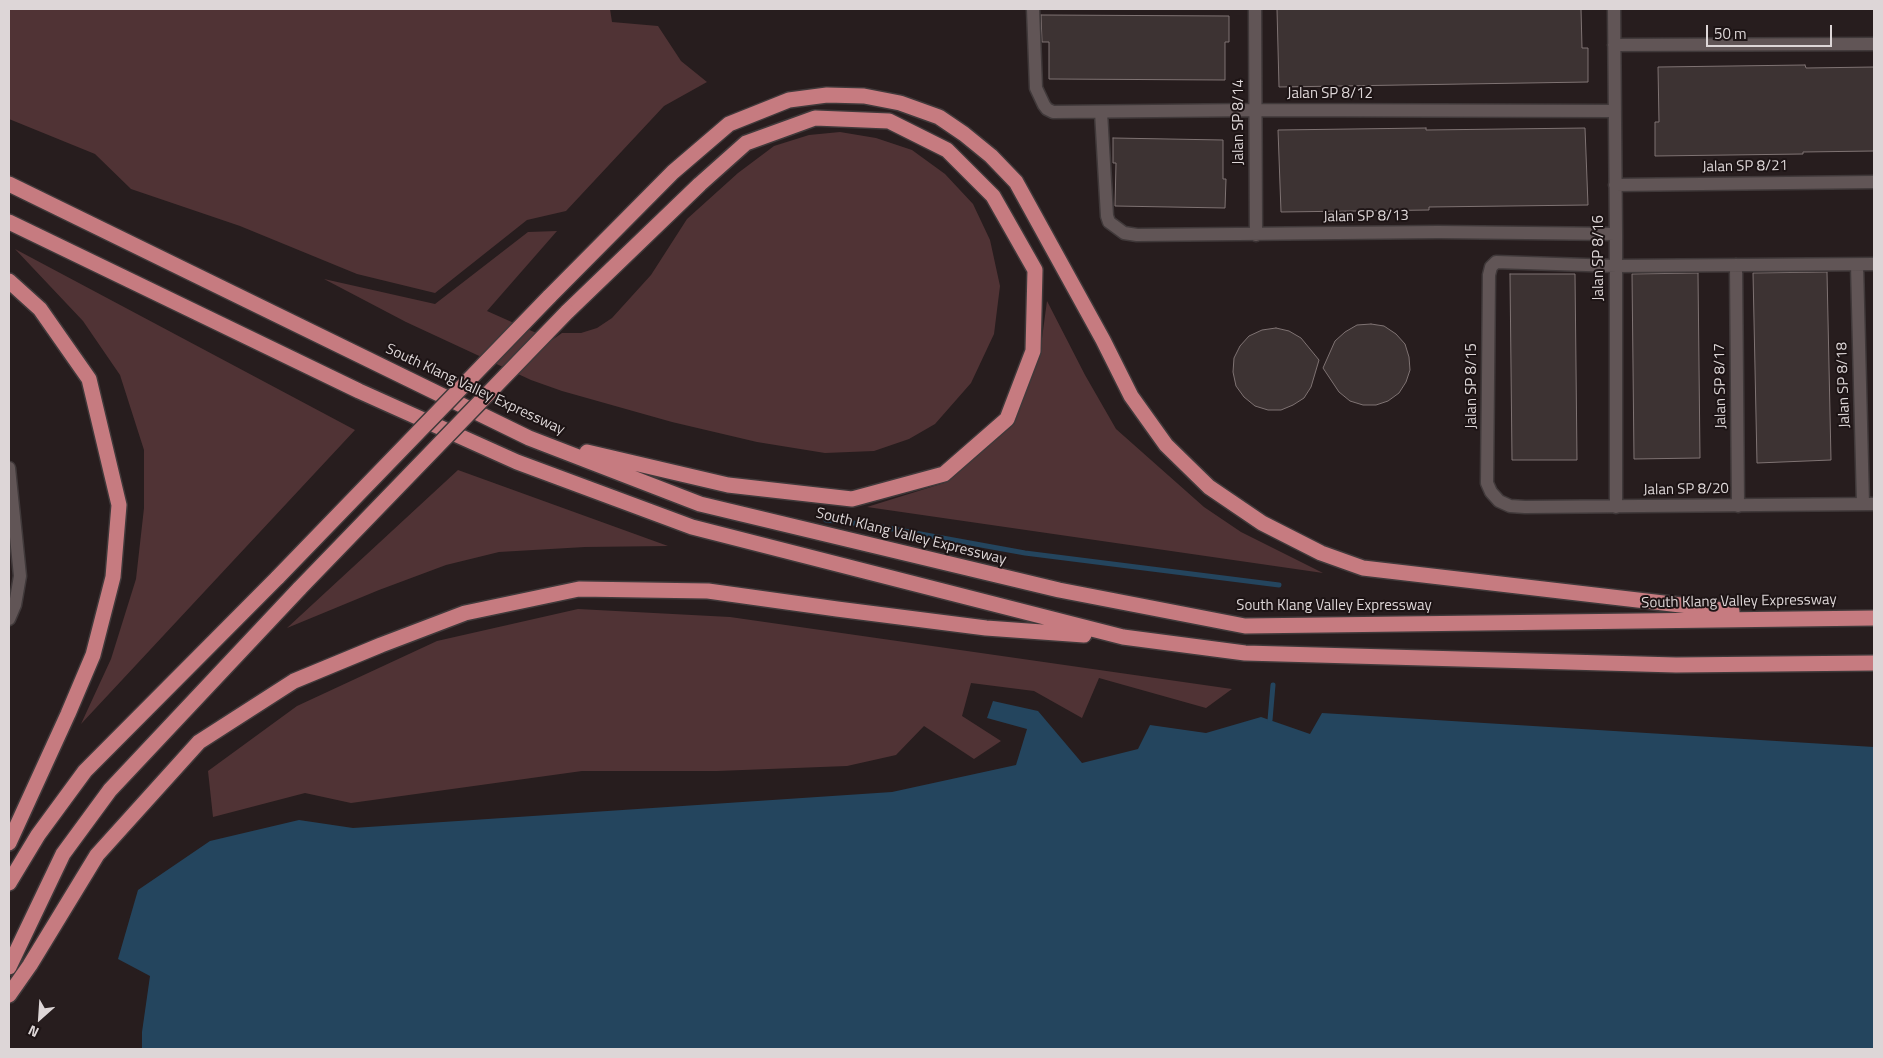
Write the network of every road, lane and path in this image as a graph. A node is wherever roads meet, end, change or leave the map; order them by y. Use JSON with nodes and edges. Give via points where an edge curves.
{"nodes":[{"id":1,"x":1033,"y":9,"type":"edge"},
{"id":2,"x":1255,"y":9,"type":"edge"},
{"id":3,"x":1614,"y":9,"type":"edge"},
{"id":4,"x":1874,"y":44,"type":"edge"},
{"id":5,"x":1614,"y":45,"type":"junction"},
{"id":6,"x":1256,"y":110,"type":"junction"},
{"id":7,"x":1614,"y":111,"type":"junction"},
{"id":8,"x":1101,"y":112,"type":"junction"},
{"id":9,"x":1874,"y":182,"type":"edge"},
{"id":10,"x":9,"y":184,"type":"edge"},
{"id":11,"x":1615,"y":185,"type":"junction"},
{"id":12,"x":9,"y":222,"type":"edge"},
{"id":13,"x":1616,"y":234,"type":"junction"},
{"id":14,"x":1256,"y":235,"type":"junction"},
{"id":15,"x":1874,"y":264,"type":"edge"},
{"id":16,"x":1736,"y":265,"type":"junction"},
{"id":17,"x":1857,"y":265,"type":"junction"},
{"id":18,"x":1616,"y":266,"type":"junction"},
{"id":19,"x":9,"y":281,"type":"edge"},
{"id":20,"x":529,"y":438,"type":"junction"},
{"id":21,"x":9,"y":468,"type":"edge"},
{"id":22,"x":1499,"y":501,"type":"joint"},
{"id":23,"x":1869,"y":504,"type":"edge"},
{"id":24,"x":1738,"y":506,"type":"junction"},
{"id":25,"x":1616,"y":507,"type":"junction"},
{"id":26,"x":12,"y":522,"type":"edge"},
{"id":27,"x":1793,"y":618,"type":"junction"},
{"id":28,"x":1874,"y":618,"type":"edge"},
{"id":29,"x":9,"y":619,"type":"edge"},
{"id":30,"x":1123,"y":637,"type":"junction"},
{"id":31,"x":1874,"y":663,"type":"edge"},
{"id":32,"x":9,"y":843,"type":"edge"},
{"id":33,"x":9,"y":883,"type":"edge"},
{"id":34,"x":9,"y":967,"type":"edge"},
{"id":35,"x":9,"y":995,"type":"edge"}],
"edges":[{"from":1,"to":8,"type":"street","name":"Jalan SP 8/12","via":[[1036,88],[1047,109],[1061,113]]},
{"from":2,"to":6,"type":"street","name":"Jalan SP 8/14"},
{"from":3,"to":5,"type":"street","name":"Jalan SP 8/16"},
{"from":4,"to":5,"type":"street"},
{"from":5,"to":7,"type":"street","name":"Jalan SP 8/16"},
{"from":6,"to":7,"type":"street","name":"Jalan SP 8/12"},
{"from":6,"to":8,"type":"street","name":"Jalan SP 8/12"},
{"from":6,"to":14,"type":"street","name":"Jalan SP 8/14"},
{"from":7,"to":11,"type":"street","name":"Jalan SP 8/16"},
{"from":8,"to":14,"type":"street","name":"Jalan SP 8/13","via":[[1107,216],[1118,230],[1136,235]]},
{"from":9,"to":11,"type":"street","name":"Jalan SP 8/21"},
{"from":10,"to":20,"type":"highway","name":"South Klang Valley Expressway"},
{"from":11,"to":13,"type":"street","name":"Jalan SP 8/16"},
{"from":12,"to":30,"type":"highway","via":[[455,435],[692,527]]},
{"from":13,"to":14,"type":"street","name":"Jalan SP 8/13"},
{"from":13,"to":18,"type":"street","name":"Jalan SP 8/16"},
{"from":15,"to":17,"type":"street"},
{"from":16,"to":17,"type":"street"},
{"from":16,"to":18,"type":"street"},
{"from":16,"to":24,"type":"street","name":"Jalan SP 8/17"},
{"from":17,"to":23,"type":"street","name":"Jalan SP 8/18"},
{"from":18,"to":22,"type":"street","name":"Jalan SP 8/15","via":[[1496,262],[1490,267],[1487,483]]},
{"from":18,"to":25,"type":"street","name":"Jalan SP 8/16"},
{"from":19,"to":32,"type":"highway","via":[[40,309],[89,379],[119,505],[114,577],[93,655]]},
{"from":20,"to":27,"type":"highway","name":"South Klang Valley Expressway","via":[[700,504],[1059,590],[1245,626]]},
{"from":20,"to":34,"type":"highway","bridge":true,"via":[[728,485],[852,499],[944,474],[1007,419],[1032,351],[1035,270],[993,196],[947,150],[889,121],[815,118],[746,142],[567,312],[110,790],[63,854]]},
{"from":21,"to":26,"type":"street"},
{"from":22,"to":25,"type":"street","name":"Jalan SP 8/20","via":[[1525,507]]},
{"from":23,"to":24,"type":"street","name":"Jalan SP 8/20"},
{"from":24,"to":25,"type":"street","name":"Jalan SP 8/20"},
{"from":26,"to":29,"type":"street","via":[[20,576],[16,605]]},
{"from":27,"to":28,"type":"highway","name":"South Klang Valley Expressway"},
{"from":27,"to":33,"type":"highway","bridge":true,"via":[[1363,568],[1321,553],[1262,522],[1209,487],[1166,446],[1132,396],[1016,182],[991,156],[939,117],[900,103],[864,96],[789,100],[729,124],[673,172],[549,296],[85,771],[38,835]]},
{"from":30,"to":31,"type":"highway","via":[[1245,653],[1676,665]]},
{"from":30,"to":35,"type":"highway","via":[[986,628],[708,591],[579,589],[465,613],[294,681],[199,742],[97,856]]}]}
